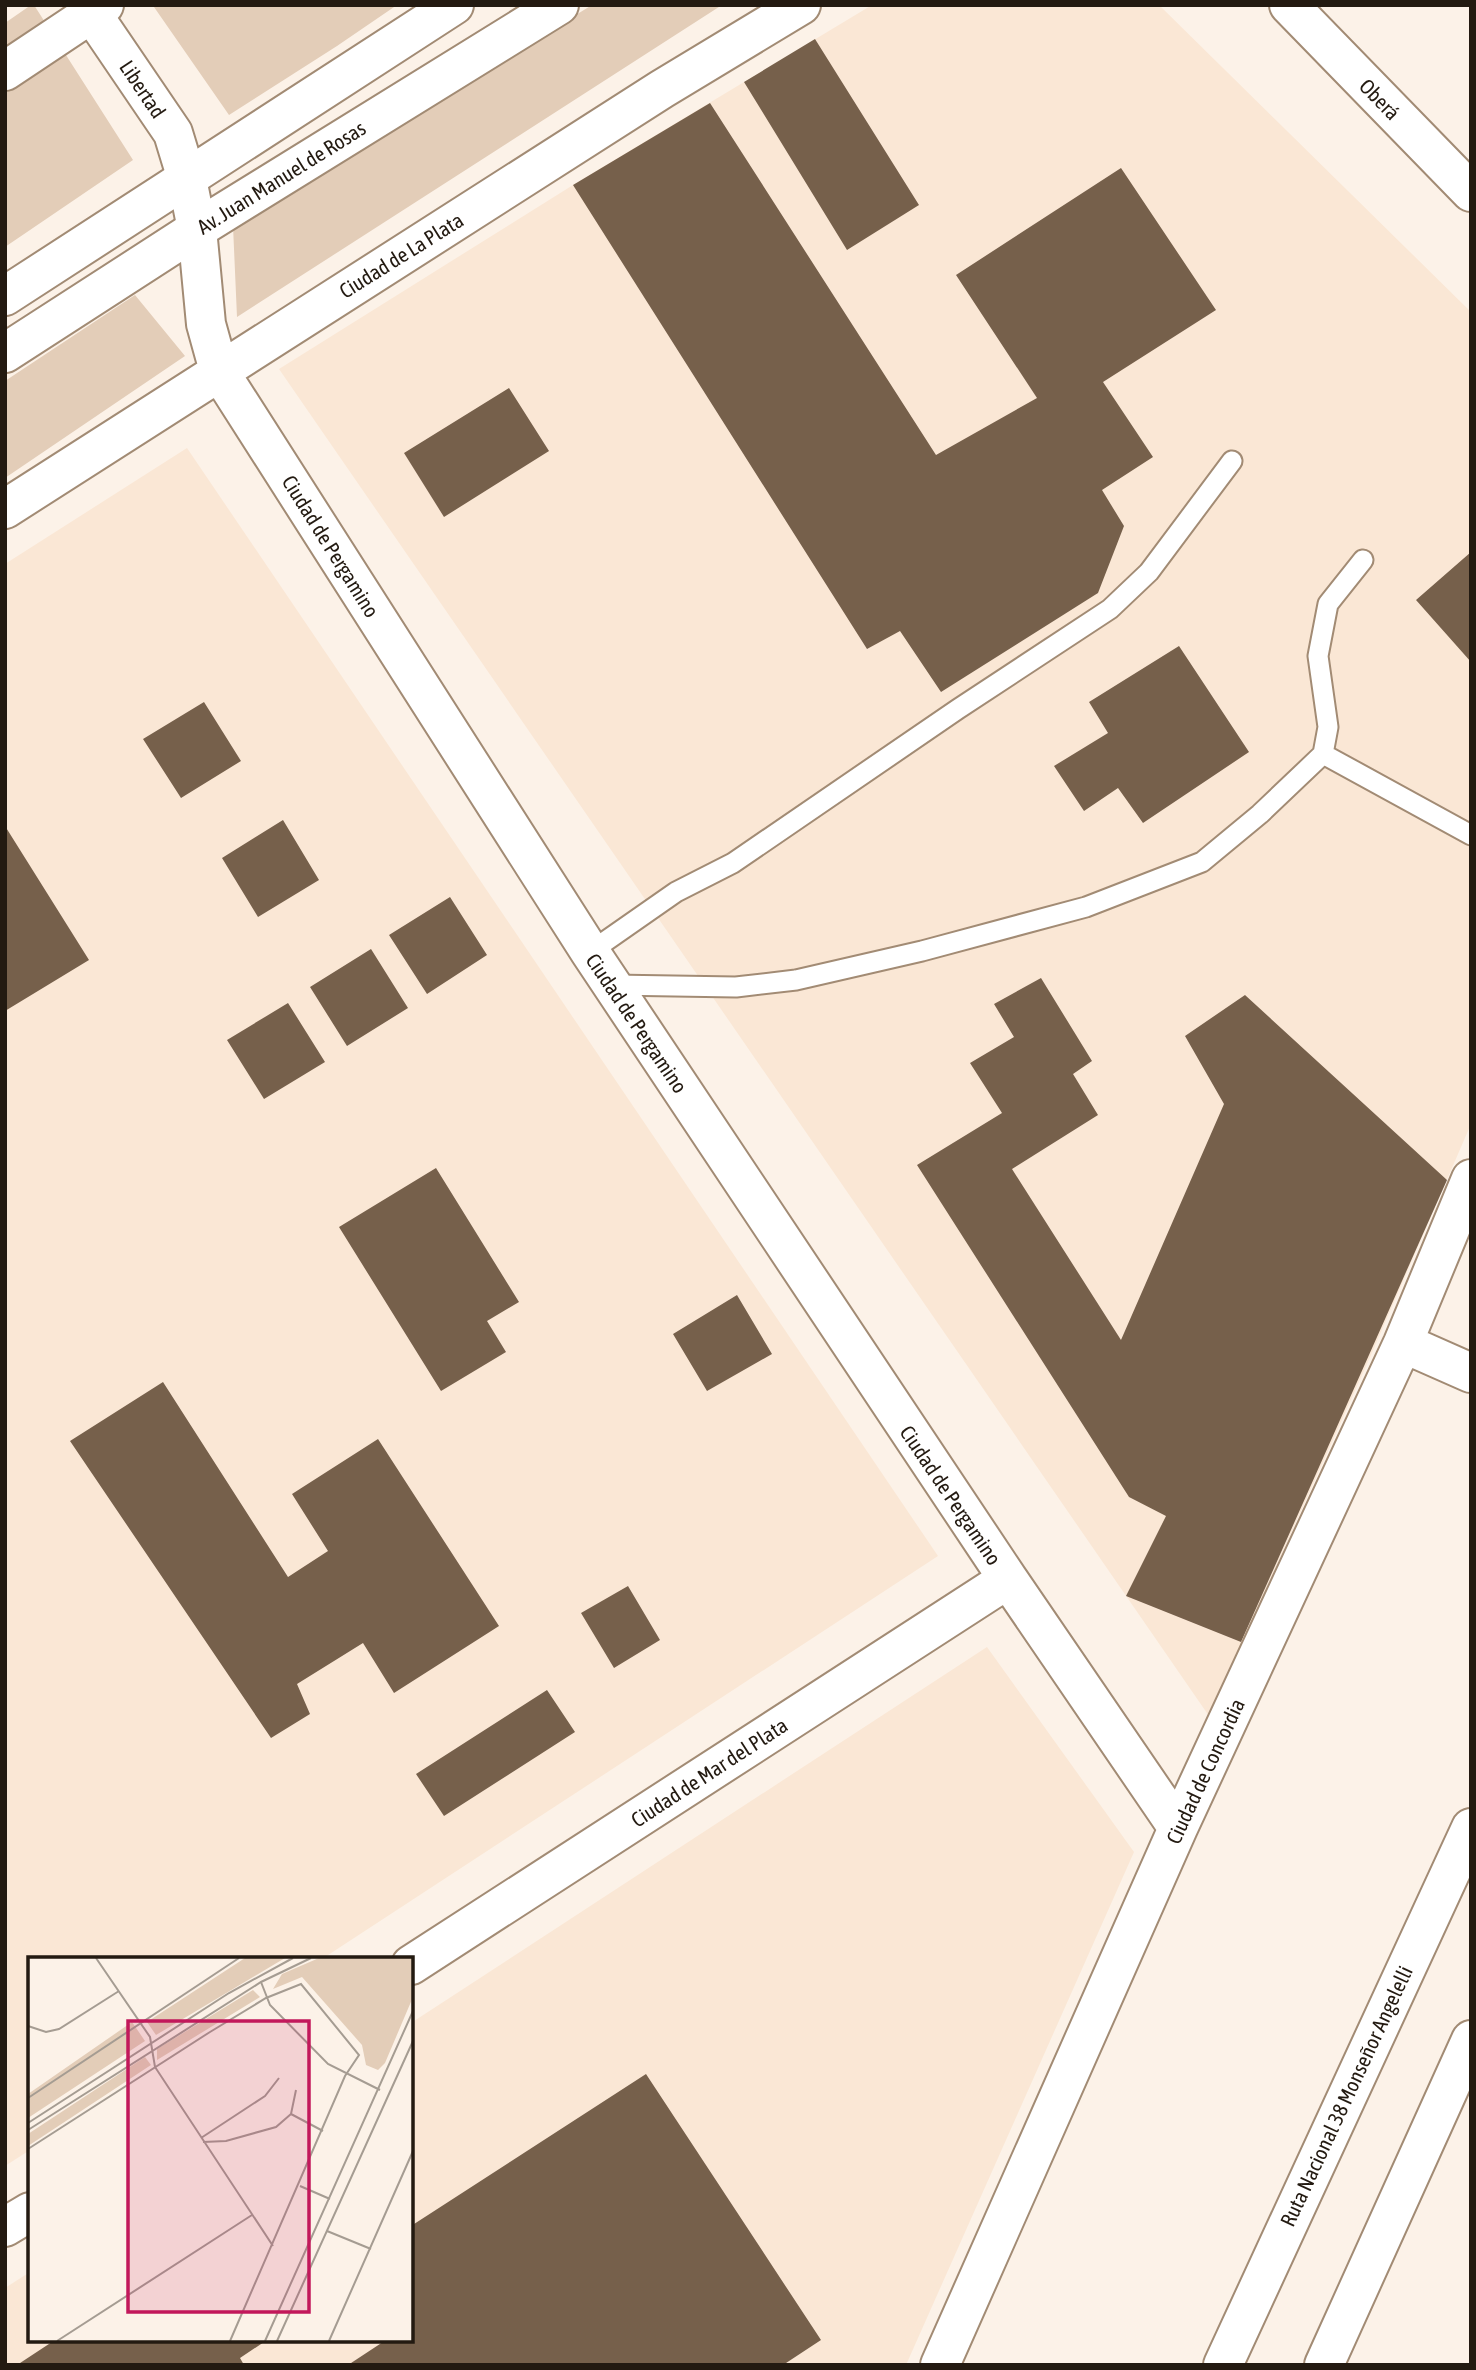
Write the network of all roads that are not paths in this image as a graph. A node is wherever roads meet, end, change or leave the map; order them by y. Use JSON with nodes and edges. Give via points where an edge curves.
{"nodes":[{"id":1,"x":454,"y":5,"type":"edge"},
{"id":2,"x":559,"y":5,"type":"edge"},
{"id":3,"x":801,"y":5,"type":"edge"},
{"id":4,"x":1289,"y":5,"type":"edge"},
{"id":5,"x":94,"y":8,"type":"edge"},
{"id":6,"x":5,"y":71,"type":"edge"},
{"id":7,"x":187,"y":178,"type":"junction"},
{"id":8,"x":1471,"y":192,"type":"edge"},
{"id":9,"x":197,"y":229,"type":"junction"},
{"id":10,"x":5,"y":296,"type":"edge"},
{"id":11,"x":5,"y":353,"type":"edge"},
{"id":12,"x":219,"y":370,"type":"junction"},
{"id":13,"x":1232,"y":461,"type":"dead end"},
{"id":14,"x":5,"y":509,"type":"edge"},
{"id":15,"x":1363,"y":560,"type":"dead end"},
{"id":16,"x":1323,"y":754,"type":"junction"},
{"id":17,"x":1471,"y":835,"type":"edge"},
{"id":18,"x":590,"y":952,"type":"junction"},
{"id":19,"x":612,"y":985,"type":"junction"},
{"id":20,"x":1471,"y":1179,"type":"edge"},
{"id":21,"x":1403,"y":1343,"type":"junction"},
{"id":22,"x":1471,"y":1373,"type":"edge"},
{"id":23,"x":1007,"y":1579,"type":"junction"},
{"id":24,"x":1178,"y":1828,"type":"junction"},
{"id":25,"x":1471,"y":1828,"type":"edge"},
{"id":26,"x":413,"y":1964,"type":"edge"},
{"id":27,"x":1471,"y":2040,"type":"edge"},
{"id":28,"x":28,"y":2213,"type":"edge"},
{"id":29,"x":5,"y":2227,"type":"edge"},
{"id":30,"x":940,"y":2365,"type":"edge"},
{"id":31,"x":1223,"y":2365,"type":"edge"},
{"id":32,"x":1324,"y":2365,"type":"edge"}],
"edges":[{"from":1,"to":7,"type":"main road"},
{"from":2,"to":9,"type":"main road","name":"Av. Juan Manuel de Rosas"},
{"from":3,"to":12,"type":"main road","name":"Ciudad de La Plata"},
{"from":4,"to":8,"type":"main road","name":"Oberá"},
{"from":5,"to":6,"type":"main road"},
{"from":5,"to":7,"type":"main road","name":"Libertad","via":[[173,133]]},
{"from":7,"to":9,"type":"main road","name":"Ciudad de Pergamino"},
{"from":7,"to":10,"type":"main road"},
{"from":9,"to":11,"type":"main road","name":"Av. Juan Manuel de Rosas"},
{"from":9,"to":12,"type":"main road","name":"Ciudad de Pergamino","via":[[206,324]]},
{"from":12,"to":14,"type":"main road","name":"Ciudad de La Plata"},
{"from":12,"to":18,"type":"main road","name":"Ciudad de Pergamino"},
{"from":13,"to":18,"type":"lane","via":[[1149,572],[1110,609],[733,863],[676,892]]},
{"from":15,"to":16,"type":"lane","via":[[1328,604],[1318,656],[1328,727]]},
{"from":16,"to":17,"type":"lane"},
{"from":16,"to":19,"type":"lane","via":[[1202,862],[1086,907],[796,980],[736,987]]},
{"from":18,"to":19,"type":"main road","name":"Ciudad de Pergamino"},
{"from":19,"to":23,"type":"main road","name":"Ciudad de Pergamino"},
{"from":20,"to":21,"type":"main road","name":"Ciudad de Concordia"},
{"from":21,"to":22,"type":"main road"},
{"from":21,"to":24,"type":"main road","name":"Ciudad de Concordia"},
{"from":23,"to":24,"type":"main road","name":"Ciudad de Pergamino"},
{"from":23,"to":26,"type":"main road","name":"Ciudad de Mar del Plata"},
{"from":24,"to":30,"type":"main road","name":"Ciudad de Concordia"},
{"from":25,"to":31,"type":"main road","name":"Ruta Nacional 38 Monseñor Angelelli"},
{"from":27,"to":32,"type":"main road"},
{"from":28,"to":29,"type":"main road"}]}
